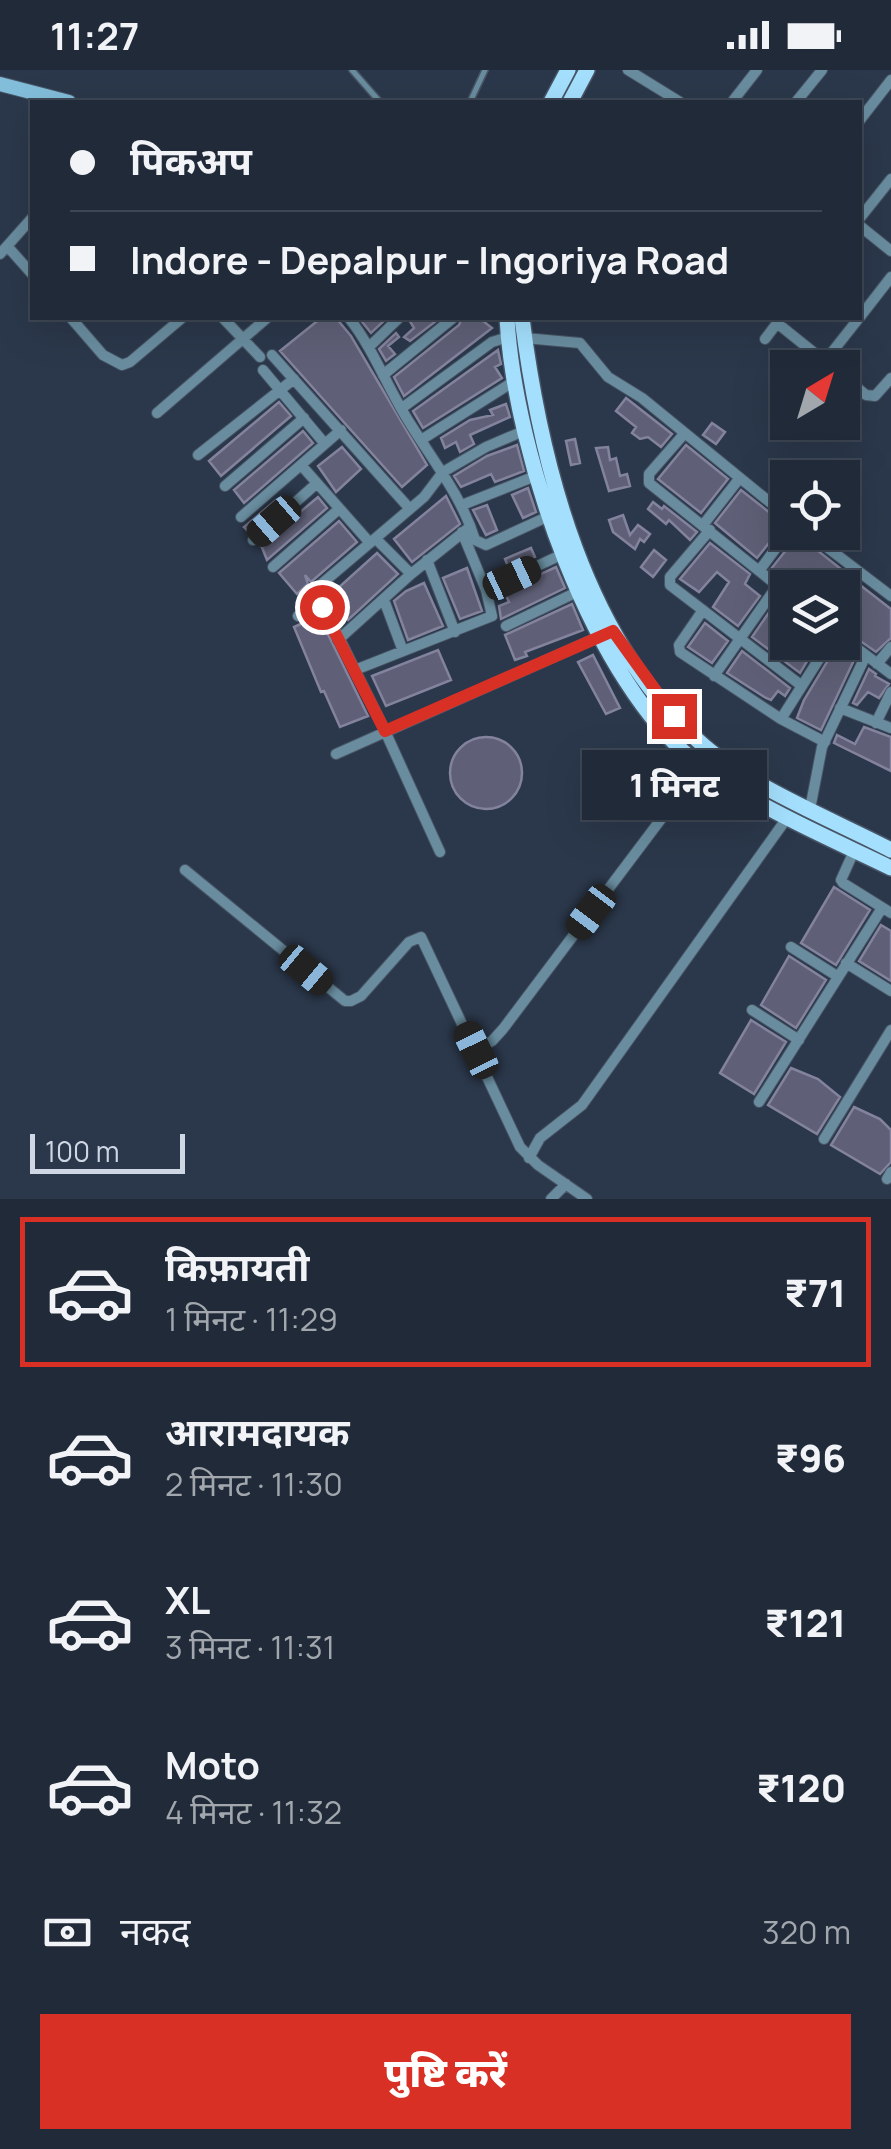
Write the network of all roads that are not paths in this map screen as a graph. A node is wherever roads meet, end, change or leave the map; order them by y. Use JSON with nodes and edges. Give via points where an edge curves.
{"nodes":[{"id":1,"x":352,"y":70,"type":"edge"},
{"id":2,"x":485,"y":70,"type":"edge"},
{"id":3,"x":568,"y":70,"type":"edge"},
{"id":4,"x":587,"y":70,"type":"edge"},
{"id":5,"x":628,"y":70,"type":"edge"},
{"id":6,"x":757,"y":70,"type":"edge"},
{"id":7,"x":822,"y":70,"type":"edge"},
{"id":8,"x":891,"y":80,"type":"edge"},
{"id":9,"x":0,"y":84,"type":"edge"},
{"id":10,"x":61,"y":100,"type":"edge"},
{"id":11,"x":378,"y":100,"type":"edge"},
{"id":12,"x":471,"y":100,"type":"edge"},
{"id":13,"x":553,"y":100,"type":"edge"},
{"id":14,"x":571,"y":100,"type":"edge"},
{"id":15,"x":677,"y":100,"type":"edge"},
{"id":16,"x":734,"y":100,"type":"edge"},
{"id":17,"x":798,"y":100,"type":"edge"},
{"id":18,"x":862,"y":117,"type":"edge"},
{"id":19,"x":891,"y":179,"type":"edge"},
{"id":20,"x":862,"y":215,"type":"edge"},
{"id":21,"x":30,"y":220,"type":"edge"},
{"id":22,"x":862,"y":228,"type":"edge"},
{"id":23,"x":4,"y":250,"type":"edge"},
{"id":24,"x":891,"y":251,"type":"edge"},
{"id":25,"x":30,"y":272,"type":"edge"},
{"id":26,"x":891,"y":277,"type":"edge"},
{"id":27,"x":862,"y":314,"type":"edge"},
{"id":28,"x":73,"y":320,"type":"edge"},
{"id":29,"x":180,"y":320,"type":"edge"},
{"id":30,"x":226,"y":320,"type":"edge"},
{"id":31,"x":265,"y":320,"type":"edge"},
{"id":32,"x":350,"y":320,"type":"edge"},
{"id":33,"x":398,"y":320,"type":"edge"},
{"id":34,"x":451,"y":320,"type":"edge"},
{"id":35,"x":506,"y":320,"type":"edge"},
{"id":36,"x":522,"y":320,"type":"edge"},
{"id":37,"x":779,"y":320,"type":"edge"},
{"id":38,"x":858,"y":320,"type":"edge"},
{"id":39,"x":508,"y":337,"type":"junction"},
{"id":40,"x":525,"y":338,"type":"junction"},
{"id":41,"x":765,"y":338,"type":"dead end"},
{"id":42,"x":242,"y":339,"type":"junction"},
{"id":43,"x":370,"y":346,"type":"junction"},
{"id":44,"x":813,"y":350,"type":"edge"},
{"id":45,"x":838,"y":350,"type":"edge"},
{"id":46,"x":262,"y":370,"type":"dead end"},
{"id":47,"x":384,"y":375,"type":"junction"},
{"id":48,"x":891,"y":378,"type":"edge"},
{"id":49,"x":294,"y":379,"type":"junction"},
{"id":50,"x":516,"y":380,"type":"junction"},
{"id":51,"x":281,"y":390,"type":"junction"},
{"id":52,"x":860,"y":390,"type":"edge"},
{"id":53,"x":402,"y":408,"type":"junction"},
{"id":54,"x":157,"y":414,"type":"dead end"},
{"id":55,"x":304,"y":418,"type":"junction"},
{"id":56,"x":340,"y":430,"type":"junction"},
{"id":57,"x":526,"y":430,"type":"junction"},
{"id":58,"x":684,"y":434,"type":"junction"},
{"id":59,"x":421,"y":440,"type":"junction"},
{"id":60,"x":325,"y":444,"type":"junction"},
{"id":61,"x":198,"y":455,"type":"dead end"},
{"id":62,"x":301,"y":465,"type":"junction"},
{"id":63,"x":443,"y":472,"type":"junction"},
{"id":64,"x":538,"y":475,"type":"junction"},
{"id":65,"x":739,"y":479,"type":"junction"},
{"id":66,"x":316,"y":484,"type":"junction"},
{"id":67,"x":224,"y":486,"type":"dead end"},
{"id":68,"x":770,"y":503,"type":"edge"},
{"id":69,"x":462,"y":505,"type":"junction"},
{"id":70,"x":339,"y":509,"type":"junction"},
{"id":71,"x":410,"y":509,"type":"junction"},
{"id":72,"x":549,"y":516,"type":"junction"},
{"id":73,"x":241,"y":517,"type":"dead end"},
{"id":74,"x":706,"y":528,"type":"junction"},
{"id":75,"x":467,"y":529,"type":"junction"},
{"id":76,"x":253,"y":540,"type":"dead end"},
{"id":77,"x":373,"y":541,"type":"junction"},
{"id":78,"x":774,"y":550,"type":"edge"},
{"id":79,"x":829,"y":550,"type":"edge"},
{"id":80,"x":563,"y":554,"type":"junction"},
{"id":81,"x":427,"y":560,"type":"junction"},
{"id":82,"x":273,"y":567,"type":"dead end"},
{"id":83,"x":758,"y":570,"type":"junction"},
{"id":84,"x":854,"y":570,"type":"edge"},
{"id":85,"x":411,"y":574,"type":"junction"},
{"id":86,"x":860,"y":574,"type":"edge"},
{"id":87,"x":770,"y":581,"type":"edge"},
{"id":88,"x":486,"y":590,"type":"junction"},
{"id":89,"x":577,"y":592,"type":"junction"},
{"id":90,"x":770,"y":595,"type":"edge"},
{"id":91,"x":891,"y":596,"type":"edge"},
{"id":92,"x":305,"y":598,"type":"dead end"},
{"id":93,"x":384,"y":600,"type":"junction"},
{"id":94,"x":703,"y":610,"type":"junction"},
{"id":95,"x":298,"y":616,"type":"dead end"},
{"id":96,"x":506,"y":626,"type":"dead end"},
{"id":97,"x":454,"y":632,"type":"junction"},
{"id":98,"x":606,"y":634,"type":"junction"},
{"id":99,"x":740,"y":639,"type":"junction"},
{"id":100,"x":338,"y":640,"type":"junction"},
{"id":101,"x":891,"y":647,"type":"edge"},
{"id":102,"x":860,"y":650,"type":"edge"},
{"id":103,"x":403,"y":651,"type":"junction"},
{"id":104,"x":866,"y":655,"type":"junction"},
{"id":105,"x":816,"y":660,"type":"edge"},
{"id":106,"x":877,"y":664,"type":"junction"},
{"id":107,"x":355,"y":670,"type":"junction"},
{"id":108,"x":891,"y":674,"type":"edge"},
{"id":109,"x":714,"y":676,"type":"junction"},
{"id":110,"x":802,"y":686,"type":"junction"},
{"id":111,"x":891,"y":692,"type":"edge"},
{"id":112,"x":840,"y":708,"type":"junction"},
{"id":113,"x":781,"y":719,"type":"junction"},
{"id":114,"x":876,"y":723,"type":"junction"},
{"id":115,"x":891,"y":728,"type":"edge"},
{"id":116,"x":385,"y":731,"type":"junction"},
{"id":117,"x":825,"y":742,"type":"junction"},
{"id":118,"x":336,"y":754,"type":"dead end"},
{"id":119,"x":700,"y":766,"type":"junction"},
{"id":120,"x":810,"y":809,"type":"junction"},
{"id":121,"x":787,"y":818,"type":"junction"},
{"id":122,"x":854,"y":850,"type":"junction"},
{"id":123,"x":891,"y":850,"type":"edge"},
{"id":124,"x":440,"y":852,"type":"dead end"},
{"id":125,"x":891,"y":868,"type":"edge"},
{"id":126,"x":185,"y":870,"type":"dead end"},
{"id":127,"x":887,"y":911,"type":"edge"},
{"id":128,"x":791,"y":947,"type":"dead end"},
{"id":129,"x":846,"y":964,"type":"junction"},
{"id":130,"x":838,"y":976,"type":"junction"},
{"id":131,"x":891,"y":990,"type":"edge"},
{"id":132,"x":752,"y":1010,"type":"dead end"},
{"id":133,"x":891,"y":1030,"type":"edge"},
{"id":134,"x":799,"y":1040,"type":"junction"},
{"id":135,"x":476,"y":1050,"type":"junction"},
{"id":136,"x":759,"y":1102,"type":"dead end"},
{"id":137,"x":824,"y":1139,"type":"dead end"},
{"id":138,"x":528,"y":1158,"type":"junction"},
{"id":139,"x":566,"y":1184,"type":"junction"},
{"id":140,"x":551,"y":1199,"type":"edge"},
{"id":141,"x":587,"y":1199,"type":"edge"}],
"edges":[{"from":1,"to":11,"type":"lane"},
{"from":2,"to":12,"type":"lane"},
{"from":3,"to":13,"type":"main road"},
{"from":4,"to":14,"type":"main road"},
{"from":5,"to":15,"type":"street"},
{"from":6,"to":16,"type":"street"},
{"from":7,"to":17,"type":"street"},
{"from":8,"to":18,"type":"street"},
{"from":9,"to":10,"type":"street"},
{"from":19,"to":20,"type":"street"},
{"from":21,"to":23,"type":"street"},
{"from":22,"to":24,"type":"street"},
{"from":23,"to":25,"type":"street"},
{"from":26,"to":27,"type":"street"},
{"from":28,"to":29,"type":"street","via":[[122,365]]},
{"from":30,"to":42,"type":"street"},
{"from":31,"to":42,"type":"street"},
{"from":32,"to":43,"type":"street"},
{"from":33,"to":43,"type":"street"},
{"from":34,"to":47,"type":"street"},
{"from":35,"to":39,"type":"main road"},
{"from":36,"to":40,"type":"main road"},
{"from":37,"to":41,"type":"street"},
{"from":37,"to":44,"type":"street"},
{"from":38,"to":45,"type":"street"},
{"from":39,"to":50,"type":"main road"},
{"from":39,"to":53,"type":"street"},
{"from":40,"to":58,"type":"street","via":[[580,344],[608,377]]},
{"from":40,"to":98,"type":"main road","via":[[560,496]]},
{"from":42,"to":49,"type":"street"},
{"from":42,"to":54,"type":"street"},
{"from":43,"to":47,"type":"street"},
{"from":46,"to":51,"type":"street"},
{"from":47,"to":53,"type":"street"},
{"from":48,"to":52,"type":"street","via":[[875,396]]},
{"from":49,"to":51,"type":"street"},
{"from":49,"to":56,"type":"street"},
{"from":50,"to":57,"type":"main road"},
{"from":50,"to":59,"type":"street"},
{"from":51,"to":55,"type":"street"},
{"from":51,"to":61,"type":"street"},
{"from":53,"to":59,"type":"street"},
{"from":55,"to":60,"type":"street"},
{"from":55,"to":67,"type":"street"},
{"from":56,"to":60,"type":"street"},
{"from":56,"to":71,"type":"street"},
{"from":57,"to":63,"type":"street"},
{"from":57,"to":64,"type":"main road"},
{"from":58,"to":65,"type":"street"},
{"from":58,"to":74,"type":"street","via":[[648,479]]},
{"from":59,"to":63,"type":"street"},
{"from":60,"to":62,"type":"street"},
{"from":62,"to":66,"type":"street"},
{"from":62,"to":73,"type":"street"},
{"from":63,"to":69,"type":"street"},
{"from":63,"to":71,"type":"street"},
{"from":64,"to":69,"type":"street"},
{"from":64,"to":72,"type":"main road"},
{"from":65,"to":68,"type":"street"},
{"from":65,"to":74,"type":"street"},
{"from":66,"to":70,"type":"street"},
{"from":66,"to":76,"type":"street"},
{"from":69,"to":75,"type":"street"},
{"from":70,"to":77,"type":"street"},
{"from":70,"to":82,"type":"street"},
{"from":71,"to":77,"type":"street"},
{"from":72,"to":75,"type":"street","via":[[486,545]]},
{"from":72,"to":80,"type":"main road"},
{"from":74,"to":83,"type":"street"},
{"from":74,"to":94,"type":"street","via":[[668,582]]},
{"from":75,"to":81,"type":"street"},
{"from":75,"to":88,"type":"street"},
{"from":77,"to":85,"type":"street"},
{"from":77,"to":92,"type":"street"},
{"from":78,"to":83,"type":"street"},
{"from":79,"to":84,"type":"street"},
{"from":80,"to":88,"type":"street"},
{"from":80,"to":89,"type":"main road"},
{"from":81,"to":85,"type":"street"},
{"from":81,"to":97,"type":"street"},
{"from":83,"to":87,"type":"street"},
{"from":85,"to":93,"type":"street"},
{"from":86,"to":91,"type":"street"},
{"from":88,"to":97,"type":"street","via":[[492,616]]},
{"from":89,"to":96,"type":"street"},
{"from":89,"to":98,"type":"main road"},
{"from":90,"to":99,"type":"street"},
{"from":93,"to":100,"type":"street"},
{"from":93,"to":103,"type":"street"},
{"from":94,"to":99,"type":"street"},
{"from":94,"to":109,"type":"street","via":[[678,650]]},
{"from":95,"to":100,"type":"street","via":[[322,607]]},
{"from":97,"to":103,"type":"street"},
{"from":98,"to":116,"type":"street"},
{"from":98,"to":119,"type":"main road","via":[[632,689]]},
{"from":98,"to":120,"type":"main road","via":[[704,746]]},
{"from":99,"to":109,"type":"street"},
{"from":99,"to":110,"type":"street"},
{"from":100,"to":107,"type":"street"},
{"from":101,"to":106,"type":"street"},
{"from":102,"to":104,"type":"street"},
{"from":103,"to":107,"type":"street"},
{"from":104,"to":106,"type":"street"},
{"from":104,"to":112,"type":"street"},
{"from":105,"to":110,"type":"street"},
{"from":106,"to":108,"type":"street"},
{"from":107,"to":116,"type":"street"},
{"from":109,"to":113,"type":"street"},
{"from":110,"to":113,"type":"street"},
{"from":111,"to":114,"type":"street"},
{"from":112,"to":114,"type":"street"},
{"from":112,"to":117,"type":"street"},
{"from":113,"to":117,"type":"street"},
{"from":114,"to":115,"type":"street"},
{"from":116,"to":118,"type":"street"},
{"from":116,"to":124,"type":"street"},
{"from":117,"to":120,"type":"street"},
{"from":119,"to":121,"type":"main road"},
{"from":119,"to":135,"type":"street","via":[[503,1029]]},
{"from":120,"to":123,"type":"main road"},
{"from":121,"to":122,"type":"main road"},
{"from":121,"to":138,"type":"street","via":[[582,1104],[540,1138]]},
{"from":122,"to":125,"type":"main road"},
{"from":122,"to":127,"type":"street","via":[[842,880]]},
{"from":126,"to":135,"type":"street","via":[[345,1001],[361,996],[408,942],[421,938]]},
{"from":127,"to":129,"type":"street"},
{"from":128,"to":130,"type":"street"},
{"from":129,"to":130,"type":"street"},
{"from":129,"to":131,"type":"street"},
{"from":130,"to":134,"type":"street"},
{"from":132,"to":134,"type":"street"},
{"from":133,"to":137,"type":"street"},
{"from":134,"to":136,"type":"street"},
{"from":135,"to":138,"type":"street"},
{"from":138,"to":139,"type":"street"},
{"from":139,"to":140,"type":"street"},
{"from":139,"to":141,"type":"street"}]}
